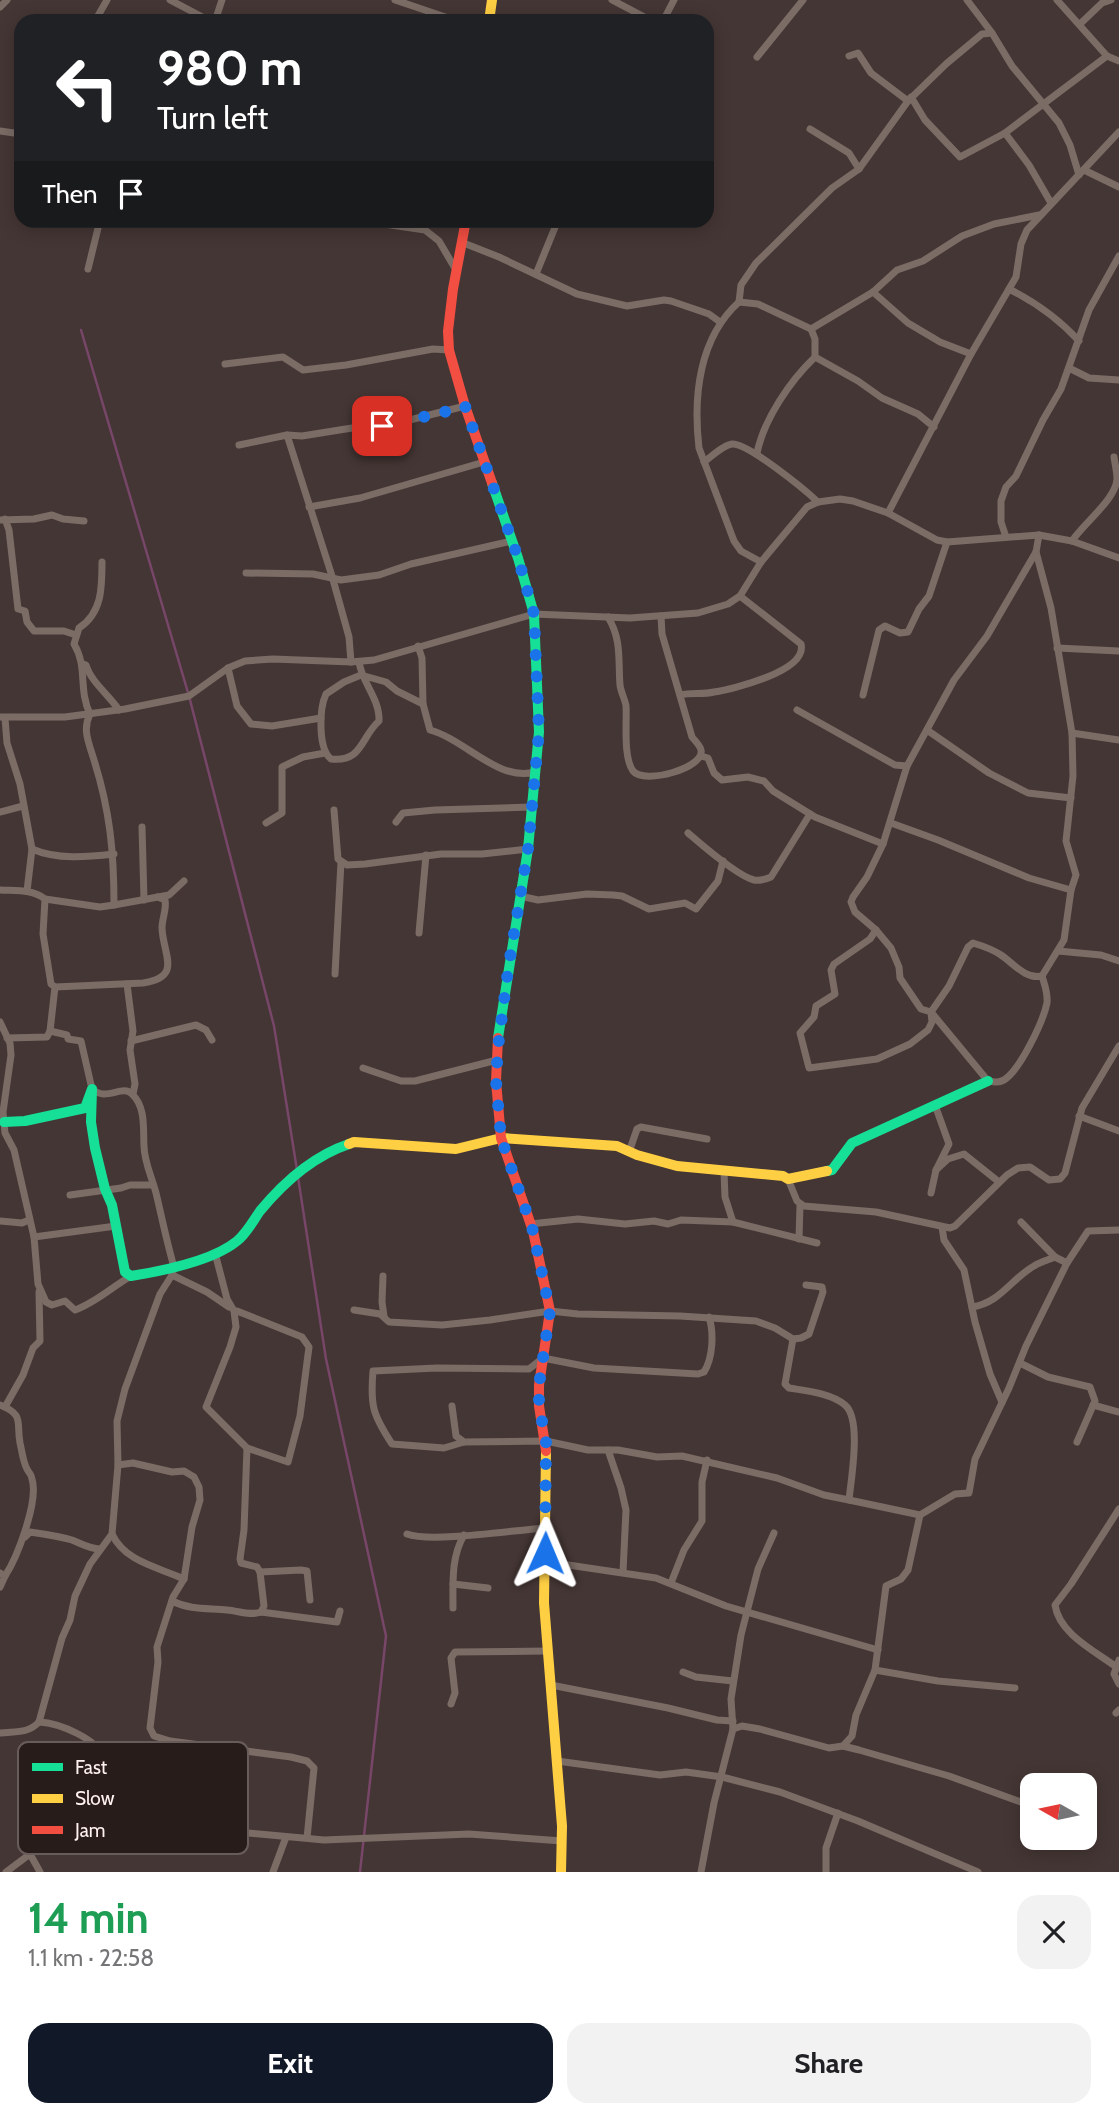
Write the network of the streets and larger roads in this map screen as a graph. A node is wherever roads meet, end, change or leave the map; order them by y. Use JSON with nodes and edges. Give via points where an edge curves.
{"nodes":[{"id":1,"x":6,"y":0,"type":"edge"},
{"id":2,"x":170,"y":0,"type":"edge"},
{"id":3,"x":395,"y":0,"type":"edge"},
{"id":4,"x":612,"y":0,"type":"edge"},
{"id":5,"x":803,"y":0,"type":"edge"},
{"id":6,"x":967,"y":0,"type":"edge"},
{"id":7,"x":1057,"y":0,"type":"edge"},
{"id":8,"x":1111,"y":0,"type":"edge"},
{"id":9,"x":0,"y":7,"type":"edge"},
{"id":10,"x":198,"y":14,"type":"edge"},
{"id":11,"x":436,"y":14,"type":"edge"},
{"id":12,"x":639,"y":14,"type":"edge"},
{"id":13,"x":1080,"y":24,"type":"junction"},
{"id":14,"x":992,"y":33,"type":"junction"},
{"id":15,"x":849,"y":56,"type":"dead end"},
{"id":16,"x":1107,"y":56,"type":"junction"},
{"id":17,"x":757,"y":57,"type":"dead end"},
{"id":18,"x":1119,"y":61,"type":"edge"},
{"id":19,"x":910,"y":99,"type":"junction"},
{"id":20,"x":1044,"y":104,"type":"junction"},
{"id":21,"x":810,"y":129,"type":"dead end"},
{"id":22,"x":1119,"y":132,"type":"edge"},
{"id":23,"x":1005,"y":133,"type":"junction"},
{"id":24,"x":859,"y":169,"type":"junction"},
{"id":25,"x":1082,"y":172,"type":"junction"},
{"id":26,"x":1119,"y":187,"type":"edge"},
{"id":27,"x":1051,"y":202,"type":"junction"},
{"id":28,"x":1039,"y":215,"type":"junction"},
{"id":29,"x":98,"y":228,"type":"edge"},
{"id":30,"x":411,"y":228,"type":"edge"},
{"id":31,"x":464,"y":228,"type":"edge"},
{"id":32,"x":555,"y":228,"type":"edge"},
{"id":33,"x":461,"y":242,"type":"junction"},
{"id":34,"x":1119,"y":256,"type":"edge"},
{"id":35,"x":88,"y":269,"type":"dead end"},
{"id":36,"x":456,"y":270,"type":"junction"},
{"id":37,"x":536,"y":274,"type":"junction"},
{"id":38,"x":1009,"y":289,"type":"junction"},
{"id":39,"x":873,"y":292,"type":"junction"},
{"id":40,"x":739,"y":302,"type":"junction"},
{"id":41,"x":720,"y":322,"type":"junction"},
{"id":42,"x":811,"y":329,"type":"junction"},
{"id":43,"x":1079,"y":341,"type":"junction"},
{"id":44,"x":449,"y":350,"type":"junction"},
{"id":45,"x":971,"y":354,"type":"junction"},
{"id":46,"x":815,"y":357,"type":"junction"},
{"id":47,"x":225,"y":364,"type":"dead end"},
{"id":48,"x":1069,"y":368,"type":"junction"},
{"id":49,"x":1119,"y":380,"type":"edge"},
{"id":50,"x":465,"y":406,"type":"junction"},
{"id":51,"x":934,"y":427,"type":"junction"},
{"id":52,"x":287,"y":435,"type":"junction"},
{"id":53,"x":239,"y":444,"type":"dead end"},
{"id":54,"x":757,"y":453,"type":"junction"},
{"id":55,"x":1114,"y":457,"type":"dead end"},
{"id":56,"x":484,"y":462,"type":"junction"},
{"id":57,"x":704,"y":462,"type":"junction"},
{"id":58,"x":818,"y":502,"type":"junction"},
{"id":59,"x":309,"y":507,"type":"junction"},
{"id":60,"x":888,"y":513,"type":"junction"},
{"id":61,"x":3,"y":519,"type":"edge"},
{"id":62,"x":84,"y":521,"type":"dead end"},
{"id":63,"x":1039,"y":535,"type":"junction"},
{"id":64,"x":1006,"y":537,"type":"junction"},
{"id":65,"x":512,"y":541,"type":"junction"},
{"id":66,"x":1072,"y":541,"type":"junction"},
{"id":67,"x":947,"y":542,"type":"junction"},
{"id":68,"x":1036,"y":552,"type":"junction"},
{"id":69,"x":1119,"y":558,"type":"edge"},
{"id":70,"x":102,"y":562,"type":"dead end"},
{"id":71,"x":761,"y":562,"type":"junction"},
{"id":72,"x":246,"y":573,"type":"dead end"},
{"id":73,"x":332,"y":576,"type":"junction"},
{"id":74,"x":740,"y":596,"type":"junction"},
{"id":75,"x":534,"y":614,"type":"junction"},
{"id":76,"x":661,"y":616,"type":"junction"},
{"id":77,"x":608,"y":617,"type":"junction"},
{"id":78,"x":76,"y":635,"type":"junction"},
{"id":79,"x":418,"y":646,"type":"junction"},
{"id":80,"x":1056,"y":648,"type":"junction"},
{"id":81,"x":1119,"y":651,"type":"edge"},
{"id":82,"x":355,"y":662,"type":"junction"},
{"id":83,"x":83,"y":663,"type":"junction"},
{"id":84,"x":228,"y":668,"type":"junction"},
{"id":85,"x":361,"y":675,"type":"junction"},
{"id":86,"x":680,"y":695,"type":"junction"},
{"id":87,"x":863,"y":695,"type":"dead end"},
{"id":88,"x":422,"y":704,"type":"junction"},
{"id":89,"x":119,"y":710,"type":"junction"},
{"id":90,"x":797,"y":710,"type":"dead end"},
{"id":91,"x":90,"y":713,"type":"junction"},
{"id":92,"x":2,"y":717,"type":"edge"},
{"id":93,"x":321,"y":718,"type":"junction"},
{"id":94,"x":928,"y":730,"type":"junction"},
{"id":95,"x":1072,"y":733,"type":"junction"},
{"id":96,"x":1119,"y":740,"type":"edge"},
{"id":97,"x":325,"y":753,"type":"junction"},
{"id":98,"x":701,"y":756,"type":"junction"},
{"id":99,"x":907,"y":766,"type":"junction"},
{"id":100,"x":535,"y":772,"type":"junction"},
{"id":101,"x":1071,"y":798,"type":"junction"},
{"id":102,"x":23,"y":806,"type":"junction"},
{"id":103,"x":532,"y":807,"type":"junction"},
{"id":104,"x":334,"y":810,"type":"dead end"},
{"id":105,"x":0,"y":812,"type":"edge"},
{"id":106,"x":810,"y":814,"type":"junction"},
{"id":107,"x":396,"y":822,"type":"dead end"},
{"id":108,"x":266,"y":823,"type":"dead end"},
{"id":109,"x":891,"y":823,"type":"junction"},
{"id":110,"x":142,"y":827,"type":"dead end"},
{"id":111,"x":688,"y":833,"type":"dead end"},
{"id":112,"x":883,"y":844,"type":"junction"},
{"id":113,"x":32,"y":849,"type":"junction"},
{"id":114,"x":528,"y":849,"type":"junction"},
{"id":115,"x":114,"y":854,"type":"junction"},
{"id":116,"x":426,"y":855,"type":"junction"},
{"id":117,"x":723,"y":861,"type":"junction"},
{"id":118,"x":341,"y":862,"type":"junction"},
{"id":119,"x":184,"y":881,"type":"dead end"},
{"id":120,"x":0,"y":890,"type":"edge"},
{"id":121,"x":1071,"y":890,"type":"junction"},
{"id":122,"x":27,"y":891,"type":"junction"},
{"id":123,"x":520,"y":896,"type":"junction"},
{"id":124,"x":158,"y":897,"type":"junction"},
{"id":125,"x":45,"y":900,"type":"junction"},
{"id":126,"x":144,"y":901,"type":"junction"},
{"id":127,"x":114,"y":905,"type":"junction"},
{"id":128,"x":876,"y":930,"type":"junction"},
{"id":129,"x":419,"y":933,"type":"dead end"},
{"id":130,"x":1058,"y":951,"type":"junction"},
{"id":131,"x":1119,"y":961,"type":"edge"},
{"id":132,"x":335,"y":974,"type":"dead end"},
{"id":133,"x":1042,"y":976,"type":"junction"},
{"id":134,"x":127,"y":984,"type":"junction"},
{"id":135,"x":55,"y":987,"type":"junction"},
{"id":136,"x":931,"y":1012,"type":"junction"},
{"id":137,"x":0,"y":1022,"type":"edge"},
{"id":138,"x":50,"y":1031,"type":"junction"},
{"id":139,"x":7,"y":1038,"type":"junction"},
{"id":140,"x":212,"y":1040,"type":"dead end"},
{"id":141,"x":131,"y":1041,"type":"junction"},
{"id":142,"x":1119,"y":1046,"type":"edge"},
{"id":143,"x":497,"y":1060,"type":"junction"},
{"id":144,"x":363,"y":1068,"type":"dead end"},
{"id":145,"x":988,"y":1081,"type":"junction"},
{"id":146,"x":92,"y":1089,"type":"junction"},
{"id":147,"x":133,"y":1094,"type":"junction"},
{"id":148,"x":936,"y":1105,"type":"junction"},
{"id":149,"x":1079,"y":1116,"type":"junction"},
{"id":150,"x":4,"y":1122,"type":"junction"},
{"id":151,"x":1119,"y":1131,"type":"edge"},
{"id":152,"x":2,"y":1135,"type":"edge"},
{"id":153,"x":501,"y":1138,"type":"junction"},
{"id":154,"x":707,"y":1139,"type":"dead end"},
{"id":155,"x":629,"y":1152,"type":"junction"},
{"id":156,"x":936,"y":1170,"type":"junction"},
{"id":157,"x":724,"y":1172,"type":"junction"},
{"id":158,"x":788,"y":1179,"type":"junction"},
{"id":159,"x":999,"y":1182,"type":"junction"},
{"id":160,"x":153,"y":1185,"type":"junction"},
{"id":161,"x":105,"y":1189,"type":"junction"},
{"id":162,"x":931,"y":1193,"type":"dead end"},
{"id":163,"x":70,"y":1195,"type":"dead end"},
{"id":164,"x":800,"y":1205,"type":"junction"},
{"id":165,"x":29,"y":1220,"type":"junction"},
{"id":166,"x":0,"y":1221,"type":"edge"},
{"id":167,"x":733,"y":1222,"type":"junction"},
{"id":168,"x":1021,"y":1222,"type":"dead end"},
{"id":169,"x":530,"y":1224,"type":"junction"},
{"id":170,"x":116,"y":1226,"type":"junction"},
{"id":171,"x":942,"y":1227,"type":"junction"},
{"id":172,"x":1119,"y":1230,"type":"edge"},
{"id":173,"x":34,"y":1237,"type":"junction"},
{"id":174,"x":799,"y":1239,"type":"junction"},
{"id":175,"x":817,"y":1242,"type":"dead end"},
{"id":176,"x":215,"y":1253,"type":"junction"},
{"id":177,"x":1055,"y":1257,"type":"junction"},
{"id":178,"x":1067,"y":1263,"type":"junction"},
{"id":179,"x":173,"y":1271,"type":"junction"},
{"id":180,"x":131,"y":1276,"type":"junction"},
{"id":181,"x":383,"y":1276,"type":"dead end"},
{"id":182,"x":38,"y":1284,"type":"junction"},
{"id":183,"x":806,"y":1285,"type":"dead end"},
{"id":184,"x":972,"y":1307,"type":"junction"},
{"id":185,"x":233,"y":1310,"type":"junction"},
{"id":186,"x":354,"y":1310,"type":"dead end"},
{"id":187,"x":550,"y":1311,"type":"junction"},
{"id":188,"x":384,"y":1316,"type":"junction"},
{"id":189,"x":709,"y":1318,"type":"junction"},
{"id":190,"x":793,"y":1339,"type":"junction"},
{"id":191,"x":543,"y":1358,"type":"junction"},
{"id":192,"x":1020,"y":1363,"type":"junction"},
{"id":193,"x":1002,"y":1402,"type":"junction"},
{"id":194,"x":1093,"y":1405,"type":"junction"},
{"id":195,"x":2,"y":1406,"type":"edge"},
{"id":196,"x":452,"y":1406,"type":"dead end"},
{"id":197,"x":1119,"y":1412,"type":"edge"},
{"id":198,"x":546,"y":1441,"type":"junction"},
{"id":199,"x":464,"y":1442,"type":"junction"},
{"id":200,"x":1077,"y":1442,"type":"dead end"},
{"id":201,"x":247,"y":1448,"type":"junction"},
{"id":202,"x":608,"y":1450,"type":"junction"},
{"id":203,"x":707,"y":1460,"type":"junction"},
{"id":204,"x":118,"y":1465,"type":"junction"},
{"id":205,"x":849,"y":1500,"type":"junction"},
{"id":206,"x":1119,"y":1509,"type":"edge"},
{"id":207,"x":920,"y":1515,"type":"junction"},
{"id":208,"x":545,"y":1528,"type":"junction"},
{"id":209,"x":774,"y":1533,"type":"dead end"},
{"id":210,"x":112,"y":1534,"type":"junction"},
{"id":211,"x":407,"y":1534,"type":"dead end"},
{"id":212,"x":464,"y":1535,"type":"junction"},
{"id":213,"x":24,"y":1537,"type":"junction"},
{"id":214,"x":100,"y":1549,"type":"junction"},
{"id":215,"x":545,"y":1553,"type":"junction"},
{"id":216,"x":260,"y":1572,"type":"junction"},
{"id":217,"x":623,"y":1572,"type":"junction"},
{"id":218,"x":2,"y":1575,"type":"edge"},
{"id":219,"x":184,"y":1579,"type":"junction"},
{"id":220,"x":671,"y":1583,"type":"junction"},
{"id":221,"x":453,"y":1584,"type":"junction"},
{"id":222,"x":0,"y":1587,"type":"edge"},
{"id":223,"x":488,"y":1588,"type":"dead end"},
{"id":224,"x":310,"y":1600,"type":"dead end"},
{"id":225,"x":172,"y":1601,"type":"junction"},
{"id":226,"x":453,"y":1608,"type":"dead end"},
{"id":227,"x":340,"y":1611,"type":"dead end"},
{"id":228,"x":261,"y":1612,"type":"junction"},
{"id":229,"x":747,"y":1612,"type":"junction"},
{"id":230,"x":878,"y":1650,"type":"junction"},
{"id":231,"x":548,"y":1651,"type":"junction"},
{"id":232,"x":1117,"y":1663,"type":"edge"},
{"id":233,"x":875,"y":1670,"type":"junction"},
{"id":234,"x":683,"y":1672,"type":"dead end"},
{"id":235,"x":733,"y":1681,"type":"junction"},
{"id":236,"x":1119,"y":1684,"type":"edge"},
{"id":237,"x":551,"y":1685,"type":"junction"},
{"id":238,"x":1014,"y":1688,"type":"dead end"},
{"id":239,"x":451,"y":1704,"type":"dead end"},
{"id":240,"x":39,"y":1722,"type":"junction"},
{"id":241,"x":733,"y":1725,"type":"junction"},
{"id":242,"x":0,"y":1733,"type":"edge"},
{"id":243,"x":90,"y":1742,"type":"edge"},
{"id":244,"x":178,"y":1742,"type":"edge"},
{"id":245,"x":843,"y":1746,"type":"junction"},
{"id":246,"x":248,"y":1751,"type":"edge"},
{"id":247,"x":557,"y":1761,"type":"junction"},
{"id":248,"x":722,"y":1777,"type":"junction"},
{"id":249,"x":1020,"y":1802,"type":"edge"},
{"id":250,"x":838,"y":1813,"type":"junction"},
{"id":251,"x":248,"y":1834,"type":"edge"},
{"id":252,"x":286,"y":1837,"type":"junction"},
{"id":253,"x":307,"y":1838,"type":"junction"},
{"id":254,"x":562,"y":1841,"type":"junction"},
{"id":255,"x":30,"y":1854,"type":"joint"},
{"id":256,"x":6,"y":1872,"type":"edge"},
{"id":257,"x":40,"y":1872,"type":"edge"},
{"id":258,"x":273,"y":1872,"type":"edge"},
{"id":259,"x":561,"y":1872,"type":"edge"},
{"id":260,"x":701,"y":1872,"type":"edge"},
{"id":261,"x":826,"y":1872,"type":"edge"},
{"id":262,"x":975,"y":1872,"type":"edge"}],
"edges":[{"from":1,"to":9,"type":"street"},
{"from":2,"to":10,"type":"street"},
{"from":3,"to":11,"type":"street"},
{"from":4,"to":12,"type":"street"},
{"from":5,"to":17,"type":"street"},
{"from":6,"to":14,"type":"street"},
{"from":7,"to":13,"type":"street"},
{"from":8,"to":13,"type":"street"},
{"from":13,"to":16,"type":"street"},
{"from":14,"to":19,"type":"street","via":[[982,34]]},
{"from":14,"to":20,"type":"street"},
{"from":15,"to":19,"type":"street","via":[[858,53],[871,74]]},
{"from":16,"to":18,"type":"street"},
{"from":16,"to":20,"type":"street"},
{"from":19,"to":23,"type":"street","via":[[960,157]]},
{"from":19,"to":24,"type":"street"},
{"from":20,"to":23,"type":"street"},
{"from":20,"to":25,"type":"street","via":[[1059,123]]},
{"from":21,"to":24,"type":"street","via":[[849,153]]},
{"from":22,"to":25,"type":"street"},
{"from":23,"to":27,"type":"street"},
{"from":24,"to":40,"type":"street","via":[[832,188],[756,263],[741,285]]},
{"from":25,"to":26,"type":"street"},
{"from":25,"to":27,"type":"street"},
{"from":27,"to":28,"type":"street"},
{"from":28,"to":38,"type":"street","via":[[1021,244],[1016,277]]},
{"from":28,"to":39,"type":"street","via":[[962,236],[923,261],[897,270]]},
{"from":29,"to":35,"type":"street"},
{"from":30,"to":36,"type":"street","via":[[425,230],[439,241]]},
{"from":31,"to":33,"type":"street"},
{"from":32,"to":37,"type":"street"},
{"from":33,"to":36,"type":"street"},
{"from":33,"to":37,"type":"street"},
{"from":34,"to":43,"type":"street","via":[[1089,310]]},
{"from":36,"to":44,"type":"street"},
{"from":37,"to":41,"type":"street","via":[[577,294],[627,306],[671,301]]},
{"from":38,"to":43,"type":"street","via":[[1039,304]]},
{"from":38,"to":45,"type":"street"},
{"from":39,"to":42,"type":"street"},
{"from":39,"to":45,"type":"street","via":[[908,323]]},
{"from":40,"to":41,"type":"street"},
{"from":40,"to":42,"type":"street","via":[[758,304]]},
{"from":41,"to":57,"type":"street","via":[[698,394],[697,433]]},
{"from":42,"to":46,"type":"street"},
{"from":43,"to":48,"type":"street"},
{"from":44,"to":47,"type":"street","via":[[303,370],[283,357]]},
{"from":44,"to":50,"type":"street"},
{"from":45,"to":51,"type":"street"},
{"from":46,"to":51,"type":"street"},
{"from":46,"to":54,"type":"street","via":[[796,376],[770,418]]},
{"from":48,"to":49,"type":"street","via":[[1089,378]]},
{"from":48,"to":64,"type":"street","via":[[1001,501]]},
{"from":50,"to":52,"type":"street","via":[[374,429]]},
{"from":50,"to":56,"type":"street"},
{"from":51,"to":60,"type":"street"},
{"from":52,"to":53,"type":"street"},
{"from":52,"to":59,"type":"street"},
{"from":54,"to":57,"type":"street","via":[[728,445]]},
{"from":54,"to":58,"type":"street"},
{"from":55,"to":66,"type":"street","via":[[1117,480],[1111,495]]},
{"from":56,"to":59,"type":"street","via":[[360,498]]},
{"from":56,"to":65,"type":"street"},
{"from":57,"to":71,"type":"street","via":[[734,541],[741,551]]},
{"from":58,"to":60,"type":"street","via":[[853,501]]},
{"from":58,"to":71,"type":"street","via":[[807,507]]},
{"from":59,"to":73,"type":"street"},
{"from":60,"to":67,"type":"street"},
{"from":61,"to":62,"type":"street","via":[[52,515]]},
{"from":61,"to":78,"type":"street","via":[[9,530],[18,609],[25,611],[34,631]]},
{"from":63,"to":64,"type":"street"},
{"from":63,"to":66,"type":"street"},
{"from":63,"to":68,"type":"street"},
{"from":64,"to":67,"type":"street"},
{"from":65,"to":73,"type":"street","via":[[379,575],[341,580]]},
{"from":65,"to":75,"type":"street"},
{"from":66,"to":69,"type":"street"},
{"from":67,"to":87,"type":"street","via":[[929,596],[908,632],[885,626],[879,630]]},
{"from":68,"to":80,"type":"street"},
{"from":68,"to":94,"type":"street","via":[[987,636],[954,680]]},
{"from":70,"to":78,"type":"street","via":[[96,610]]},
{"from":71,"to":74,"type":"street"},
{"from":72,"to":73,"type":"street"},
{"from":73,"to":82,"type":"street"},
{"from":74,"to":76,"type":"street","via":[[698,613]]},
{"from":74,"to":86,"type":"street","via":[[800,644],[799,657],[771,676],[711,693]]},
{"from":75,"to":77,"type":"street"},
{"from":75,"to":79,"type":"street"},
{"from":75,"to":100,"type":"street","via":[[539,732]]},
{"from":76,"to":77,"type":"street"},
{"from":76,"to":86,"type":"street"},
{"from":77,"to":98,"type":"street","via":[[616,631],[632,770],[650,777],[672,773],[698,762]]},
{"from":78,"to":83,"type":"street","via":[[74,644]]},
{"from":79,"to":82,"type":"street"},
{"from":79,"to":88,"type":"street"},
{"from":80,"to":81,"type":"street"},
{"from":80,"to":95,"type":"street"},
{"from":82,"to":84,"type":"street","via":[[258,659]]},
{"from":82,"to":85,"type":"street"},
{"from":83,"to":89,"type":"street"},
{"from":83,"to":91,"type":"street","via":[[83,699]]},
{"from":84,"to":89,"type":"street","via":[[189,696]]},
{"from":84,"to":93,"type":"street","via":[[237,706],[251,724],[272,726]]},
{"from":85,"to":88,"type":"street","via":[[386,682]]},
{"from":85,"to":93,"type":"street","via":[[330,690]]},
{"from":85,"to":97,"type":"street","via":[[376,703],[379,721],[352,757],[331,759]]},
{"from":86,"to":98,"type":"street"},
{"from":88,"to":100,"type":"street","via":[[430,730],[508,772]]},
{"from":89,"to":91,"type":"street"},
{"from":90,"to":99,"type":"street","via":[[895,765]]},
{"from":91,"to":92,"type":"street"},
{"from":91,"to":115,"type":"street","via":[[84,728],[105,796]]},
{"from":92,"to":102,"type":"street"},
{"from":93,"to":97,"type":"street"},
{"from":94,"to":99,"type":"street"},
{"from":94,"to":101,"type":"street","via":[[989,773],[1028,793]]},
{"from":95,"to":96,"type":"street"},
{"from":95,"to":101,"type":"street"},
{"from":97,"to":108,"type":"street","via":[[282,766],[282,813]]},
{"from":98,"to":106,"type":"street","via":[[708,758],[722,780],[748,777],[764,781]]},
{"from":99,"to":109,"type":"street"},
{"from":100,"to":103,"type":"street"},
{"from":101,"to":121,"type":"street","via":[[1066,841],[1076,875]]},
{"from":102,"to":105,"type":"street"},
{"from":102,"to":113,"type":"street"},
{"from":103,"to":107,"type":"street","via":[[403,813]]},
{"from":103,"to":114,"type":"street"},
{"from":104,"to":118,"type":"street","via":[[335,845]]},
{"from":106,"to":112,"type":"street"},
{"from":106,"to":117,"type":"street","via":[[771,877],[753,880]]},
{"from":109,"to":112,"type":"street"},
{"from":109,"to":121,"type":"street"},
{"from":110,"to":126,"type":"street"},
{"from":111,"to":117,"type":"street"},
{"from":112,"to":128,"type":"street","via":[[851,902],[855,912]]},
{"from":113,"to":115,"type":"street","via":[[84,857]]},
{"from":113,"to":122,"type":"street"},
{"from":114,"to":116,"type":"street"},
{"from":114,"to":123,"type":"street"},
{"from":115,"to":127,"type":"street"},
{"from":116,"to":118,"type":"street","via":[[365,864]]},
{"from":116,"to":129,"type":"street"},
{"from":117,"to":123,"type":"street","via":[[718,881],[696,909],[685,903],[649,909],[613,895],[538,900]]},
{"from":118,"to":132,"type":"street"},
{"from":119,"to":124,"type":"street","via":[[169,895]]},
{"from":120,"to":122,"type":"street"},
{"from":121,"to":130,"type":"street","via":[[1064,940]]},
{"from":122,"to":125,"type":"street"},
{"from":123,"to":143,"type":"street"},
{"from":124,"to":126,"type":"street"},
{"from":124,"to":134,"type":"street","via":[[166,905],[162,927],[168,971],[156,982]]},
{"from":125,"to":127,"type":"street"},
{"from":125,"to":135,"type":"street","via":[[43,934]]},
{"from":126,"to":127,"type":"street"},
{"from":128,"to":136,"type":"street","via":[[891,948],[907,989],[921,1009]]},
{"from":128,"to":136,"type":"street","via":[[832,967],[835,994],[816,1006],[814,1017],[800,1032],[809,1068],[877,1059],[910,1044],[929,1030]]},
{"from":130,"to":131,"type":"street"},
{"from":130,"to":133,"type":"street"},
{"from":133,"to":136,"type":"street","via":[[1023,972],[1000,954],[973,943]]},
{"from":133,"to":145,"type":"street","via":[[1047,992],[1044,1016],[1011,1074],[996,1083]]},
{"from":134,"to":135,"type":"street"},
{"from":134,"to":141,"type":"street"},
{"from":135,"to":138,"type":"street"},
{"from":136,"to":145,"type":"street"},
{"from":137,"to":139,"type":"street"},
{"from":138,"to":139,"type":"street","via":[[47,1037]]},
{"from":138,"to":146,"type":"street","via":[[81,1041]]},
{"from":139,"to":150,"type":"street","via":[[11,1066]]},
{"from":140,"to":141,"type":"street","via":[[196,1025]]},
{"from":141,"to":147,"type":"street"},
{"from":142,"to":149,"type":"street"},
{"from":143,"to":144,"type":"street","via":[[415,1081]]},
{"from":143,"to":153,"type":"street"},
{"from":145,"to":148,"type":"street"},
{"from":146,"to":147,"type":"street","via":[[106,1095]]},
{"from":146,"to":150,"type":"street","via":[[85,1108]]},
{"from":146,"to":161,"type":"street","via":[[91,1122]]},
{"from":147,"to":160,"type":"street","via":[[145,1127],[144,1149]]},
{"from":148,"to":156,"type":"street","via":[[949,1144]]},
{"from":148,"to":158,"type":"street","via":[[852,1143],[832,1170]]},
{"from":149,"to":151,"type":"street"},
{"from":149,"to":159,"type":"street","via":[[1060,1179],[1049,1180],[1025,1166]]},
{"from":150,"to":152,"type":"street"},
{"from":152,"to":165,"type":"street","via":[[14,1150]]},
{"from":153,"to":155,"type":"street","via":[[617,1146]]},
{"from":153,"to":169,"type":"street"},
{"from":153,"to":176,"type":"street","via":[[456,1149],[373,1142],[338,1146],[279,1190],[236,1242]]},
{"from":154,"to":155,"type":"street","via":[[641,1127]]},
{"from":155,"to":157,"type":"street","via":[[669,1164]]},
{"from":156,"to":159,"type":"street","via":[[948,1159],[964,1154]]},
{"from":156,"to":162,"type":"street"},
{"from":157,"to":158,"type":"street"},
{"from":157,"to":167,"type":"street","via":[[725,1198]]},
{"from":158,"to":164,"type":"street"},
{"from":159,"to":171,"type":"street","via":[[955,1226]]},
{"from":160,"to":161,"type":"street"},
{"from":160,"to":179,"type":"street"},
{"from":161,"to":163,"type":"street"},
{"from":161,"to":170,"type":"street"},
{"from":164,"to":171,"type":"street","via":[[876,1212]]},
{"from":164,"to":174,"type":"street"},
{"from":165,"to":166,"type":"street"},
{"from":165,"to":173,"type":"street"},
{"from":167,"to":169,"type":"street","via":[[625,1224],[578,1219]]},
{"from":167,"to":174,"type":"street"},
{"from":168,"to":177,"type":"street"},
{"from":169,"to":187,"type":"street"},
{"from":170,"to":173,"type":"street"},
{"from":170,"to":180,"type":"street","via":[[125,1272]]},
{"from":171,"to":184,"type":"street","via":[[944,1240],[964,1270]]},
{"from":172,"to":178,"type":"street","via":[[1088,1231]]},
{"from":173,"to":182,"type":"street"},
{"from":174,"to":175,"type":"street"},
{"from":176,"to":179,"type":"street"},
{"from":176,"to":185,"type":"street"},
{"from":177,"to":178,"type":"street"},
{"from":177,"to":184,"type":"street","via":[[1032,1267],[985,1305]]},
{"from":178,"to":192,"type":"street"},
{"from":179,"to":180,"type":"street"},
{"from":179,"to":185,"type":"street"},
{"from":179,"to":204,"type":"street","via":[[125,1389],[117,1420]]},
{"from":180,"to":182,"type":"street","via":[[75,1310],[65,1301],[56,1305],[46,1302]]},
{"from":181,"to":188,"type":"street"},
{"from":182,"to":195,"type":"street","via":[[40,1341]]},
{"from":183,"to":190,"type":"street","via":[[821,1287],[823,1292],[809,1334]]},
{"from":184,"to":193,"type":"street"},
{"from":185,"to":201,"type":"street","via":[[236,1327],[206,1407]]},
{"from":185,"to":201,"type":"street","via":[[302,1337],[309,1347],[290,1460]]},
{"from":186,"to":188,"type":"street"},
{"from":187,"to":188,"type":"street","via":[[442,1325],[388,1322]]},
{"from":187,"to":189,"type":"street"},
{"from":187,"to":191,"type":"street"},
{"from":189,"to":190,"type":"street","via":[[756,1321]]},
{"from":189,"to":191,"type":"street","via":[[712,1328],[704,1373],[594,1368]]},
{"from":190,"to":205,"type":"street","via":[[785,1384],[833,1398],[850,1410],[855,1447]]},
{"from":191,"to":198,"type":"street","via":[[539,1406]]},
{"from":191,"to":199,"type":"street","via":[[529,1369],[373,1371],[370,1399],[392,1444],[444,1448]]},
{"from":192,"to":193,"type":"street"},
{"from":192,"to":194,"type":"street","via":[[1048,1377],[1090,1387]]},
{"from":193,"to":207,"type":"street","via":[[975,1459],[969,1493],[955,1494]]},
{"from":194,"to":197,"type":"street"},
{"from":194,"to":200,"type":"street"},
{"from":195,"to":213,"type":"street","via":[[17,1415],[21,1448],[33,1484]]},
{"from":196,"to":199,"type":"street","via":[[456,1436]]},
{"from":198,"to":199,"type":"street"},
{"from":198,"to":202,"type":"street"},
{"from":198,"to":208,"type":"street"},
{"from":201,"to":216,"type":"street","via":[[240,1559]]},
{"from":202,"to":203,"type":"street"},
{"from":202,"to":217,"type":"street","via":[[626,1510]]},
{"from":203,"to":205,"type":"street"},
{"from":203,"to":220,"type":"street","via":[[702,1521]]},
{"from":204,"to":210,"type":"street"},
{"from":204,"to":219,"type":"street","via":[[184,1471],[194,1477],[200,1500]]},
{"from":205,"to":207,"type":"street"},
{"from":206,"to":232,"type":"street","via":[[1055,1605],[1057,1618],[1079,1640]]},
{"from":207,"to":230,"type":"street","via":[[908,1570],[886,1586]]},
{"from":208,"to":212,"type":"street"},
{"from":208,"to":215,"type":"street"},
{"from":209,"to":229,"type":"street"},
{"from":210,"to":214,"type":"street"},
{"from":210,"to":219,"type":"street","via":[[125,1553]]},
{"from":211,"to":212,"type":"street"},
{"from":212,"to":221,"type":"street"},
{"from":213,"to":214,"type":"street","via":[[30,1532],[46,1534]]},
{"from":213,"to":218,"type":"street"},
{"from":214,"to":240,"type":"street","via":[[75,1597]]},
{"from":215,"to":217,"type":"street","via":[[548,1562],[559,1565]]},
{"from":215,"to":231,"type":"street"},
{"from":216,"to":224,"type":"street","via":[[307,1572]]},
{"from":216,"to":228,"type":"street"},
{"from":217,"to":220,"type":"street"},
{"from":218,"to":222,"type":"street"},
{"from":219,"to":225,"type":"street"},
{"from":220,"to":229,"type":"street"},
{"from":221,"to":223,"type":"street"},
{"from":221,"to":226,"type":"street"},
{"from":225,"to":228,"type":"street","via":[[204,1610]]},
{"from":225,"to":244,"type":"street","via":[[156,1647],[150,1728],[154,1736]]},
{"from":227,"to":228,"type":"street","via":[[337,1622]]},
{"from":229,"to":230,"type":"street"},
{"from":229,"to":235,"type":"street"},
{"from":230,"to":233,"type":"street"},
{"from":231,"to":237,"type":"street"},
{"from":231,"to":239,"type":"street","via":[[455,1652],[451,1658],[455,1693]]},
{"from":232,"to":236,"type":"street","via":[[1114,1674]]},
{"from":233,"to":238,"type":"street"},
{"from":233,"to":245,"type":"street","via":[[852,1736]]},
{"from":234,"to":235,"type":"street"},
{"from":235,"to":241,"type":"street"},
{"from":237,"to":241,"type":"street"},
{"from":237,"to":247,"type":"street"},
{"from":240,"to":242,"type":"street","via":[[21,1732]]},
{"from":240,"to":243,"type":"street","via":[[73,1731]]},
{"from":241,"to":245,"type":"street","via":[[829,1748]]},
{"from":241,"to":248,"type":"street"},
{"from":245,"to":249,"type":"street"},
{"from":246,"to":253,"type":"street","via":[[307,1761],[314,1768]]},
{"from":247,"to":248,"type":"street","via":[[649,1774],[686,1772]]},
{"from":247,"to":254,"type":"street"},
{"from":248,"to":250,"type":"street"},
{"from":248,"to":260,"type":"street"},
{"from":250,"to":261,"type":"street","via":[[826,1848]]},
{"from":250,"to":262,"type":"street"},
{"from":251,"to":252,"type":"street"},
{"from":252,"to":253,"type":"street"},
{"from":252,"to":258,"type":"street"},
{"from":253,"to":254,"type":"street","via":[[468,1834]]},
{"from":254,"to":259,"type":"street"},
{"from":255,"to":256,"type":"street"},
{"from":255,"to":257,"type":"street"}]}
